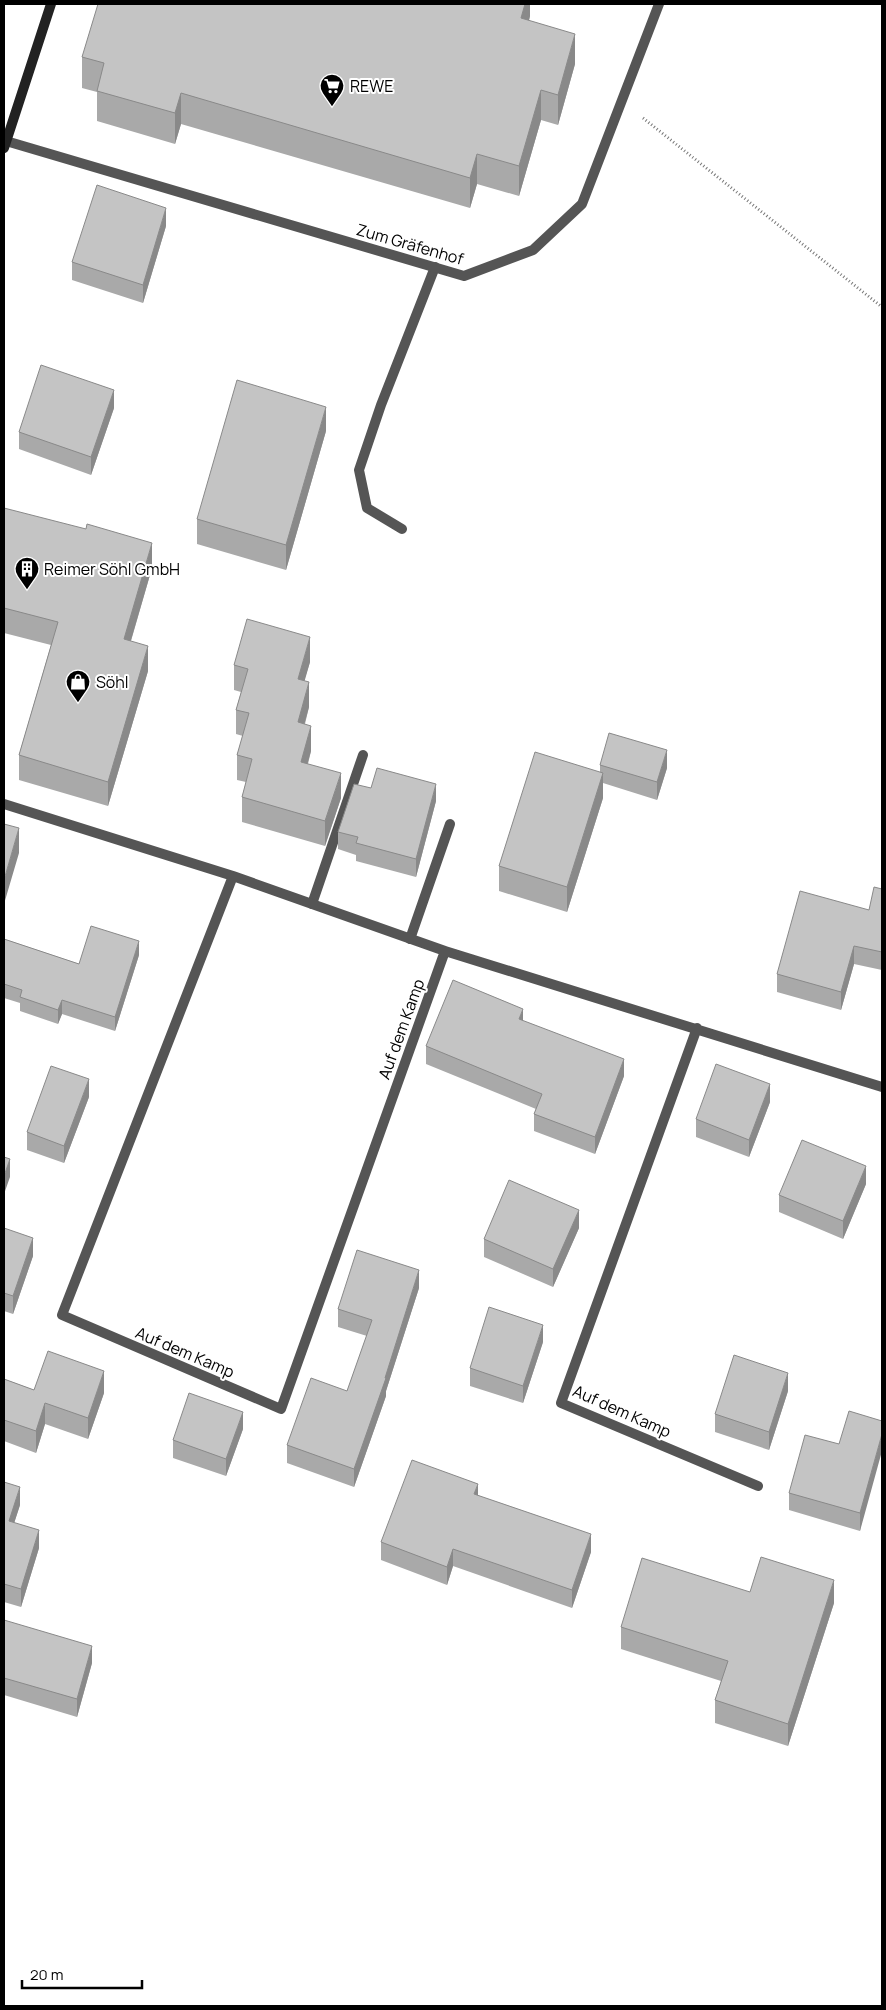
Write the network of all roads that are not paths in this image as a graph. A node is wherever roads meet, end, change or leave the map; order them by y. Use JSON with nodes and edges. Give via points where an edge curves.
{"nodes":[{"id":1,"x":51,"y":4,"type":"edge"},
{"id":2,"x":659,"y":4,"type":"edge"},
{"id":3,"x":4,"y":143,"type":"edge"},
{"id":4,"x":435,"y":267,"type":"junction"},
{"id":5,"x":402,"y":529,"type":"dead end"},
{"id":6,"x":363,"y":755,"type":"dead end"},
{"id":7,"x":4,"y":804,"type":"edge"},
{"id":8,"x":450,"y":824,"type":"dead end"},
{"id":9,"x":234,"y":876,"type":"junction"},
{"id":10,"x":312,"y":904,"type":"junction"},
{"id":11,"x":410,"y":939,"type":"junction"},
{"id":12,"x":445,"y":951,"type":"junction"},
{"id":13,"x":697,"y":1028,"type":"junction"},
{"id":14,"x":882,"y":1087,"type":"edge"},
{"id":15,"x":758,"y":1486,"type":"dead end"}],
"edges":[{"from":1,"to":3,"type":"main road"},
{"from":2,"to":4,"type":"street","name":"Zum Gräfenhof","via":[[582,204],[533,250],[464,276]]},
{"from":3,"to":4,"type":"street","name":"Zum Gräfenhof"},
{"from":4,"to":5,"type":"street","via":[[359,470],[367,508]]},
{"from":6,"to":10,"type":"street"},
{"from":7,"to":9,"type":"street"},
{"from":8,"to":11,"type":"street"},
{"from":9,"to":10,"type":"street"},
{"from":9,"to":12,"type":"street","name":"Auf dem Kamp","via":[[62,1315],[281,1409]]},
{"from":10,"to":11,"type":"street"},
{"from":11,"to":12,"type":"street"},
{"from":12,"to":13,"type":"street"},
{"from":13,"to":14,"type":"street"},
{"from":13,"to":15,"type":"street","name":"Auf dem Kamp","via":[[561,1404]]}]}
